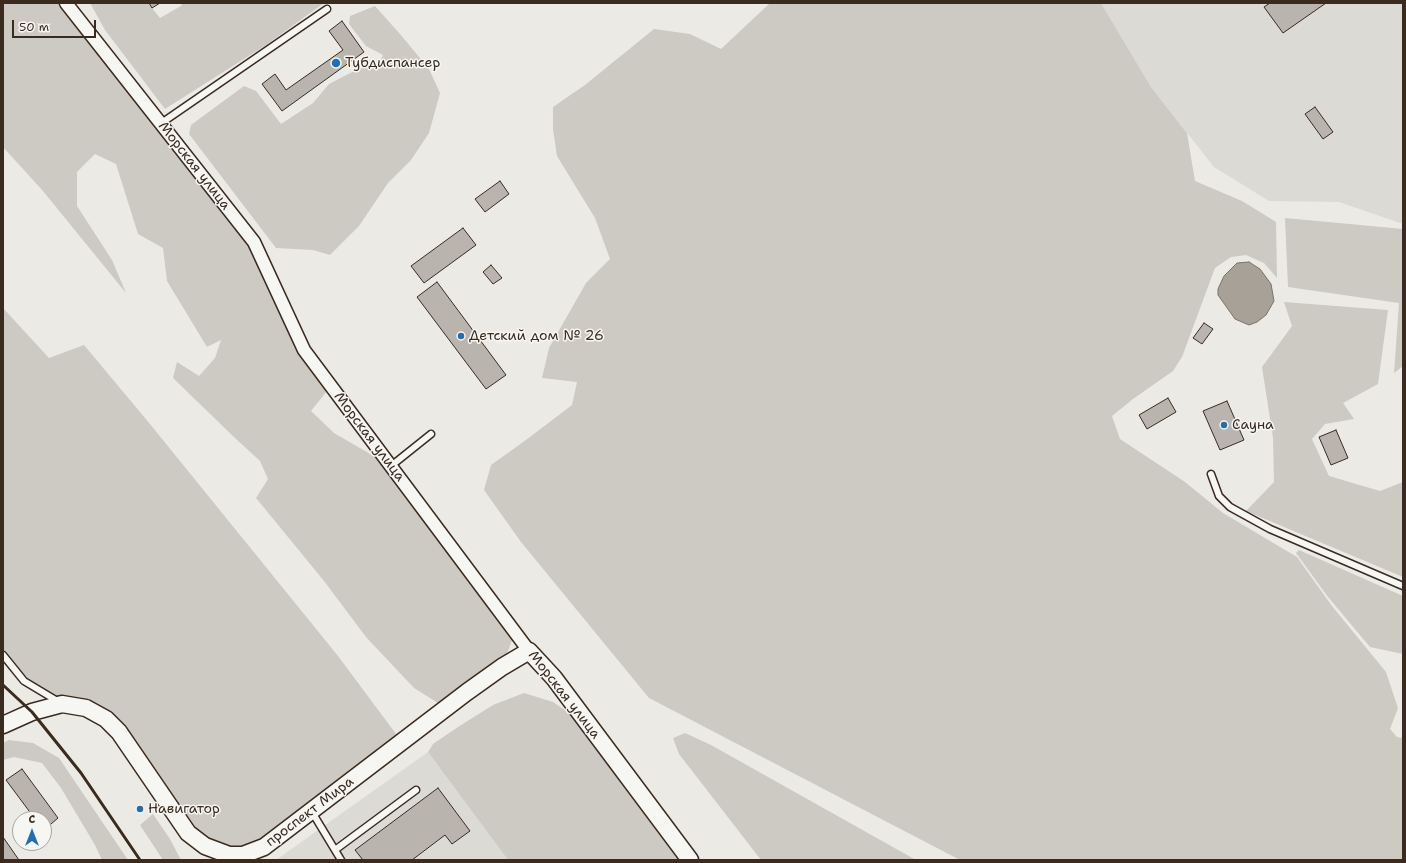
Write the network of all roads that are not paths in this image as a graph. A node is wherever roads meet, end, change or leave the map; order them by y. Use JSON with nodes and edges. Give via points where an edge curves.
{"nodes":[{"id":1,"x":66,"y":3,"type":"edge"},
{"id":2,"x":327,"y":9,"type":"dead end"},
{"id":3,"x":160,"y":124,"type":"junction"},
{"id":4,"x":431,"y":434,"type":"dead end"},
{"id":5,"x":391,"y":466,"type":"junction"},
{"id":6,"x":1211,"y":474,"type":"dead end"},
{"id":7,"x":1403,"y":586,"type":"edge"},
{"id":8,"x":529,"y":651,"type":"junction"},
{"id":9,"x":3,"y":655,"type":"edge"},
{"id":10,"x":62,"y":704,"type":"junction"},
{"id":11,"x":3,"y":725,"type":"edge"},
{"id":12,"x":416,"y":790,"type":"dead end"},
{"id":13,"x":311,"y":811,"type":"junction"},
{"id":14,"x":335,"y":850,"type":"junction"},
{"id":15,"x":232,"y":857,"type":"edge"},
{"id":16,"x":341,"y":860,"type":"edge"},
{"id":17,"x":690,"y":860,"type":"edge"}],
"edges":[{"from":1,"to":3,"type":"street","name":"Морская улица"},
{"from":2,"to":3,"type":"lane"},
{"from":3,"to":5,"type":"street","name":"Морская улица","via":[[254,242],[304,350]]},
{"from":4,"to":5,"type":"lane"},
{"from":5,"to":8,"type":"street","name":"Морская улица"},
{"from":6,"to":7,"type":"lane","via":[[1219,496],[1230,507],[1270,529]]},
{"from":8,"to":13,"type":"main road","name":"проспект Мира","via":[[502,667]]},
{"from":8,"to":17,"type":"main road","name":"Морская улица","via":[[554,678]]},
{"from":9,"to":10,"type":"lane","via":[[24,681]]},
{"from":10,"to":11,"type":"main road","name":"проспект Мира","via":[[32,712]]},
{"from":10,"to":15,"type":"main road","name":"проспект Мира","via":[[86,708],[106,719],[119,732],[188,833],[205,846]]},
{"from":12,"to":14,"type":"lane"},
{"from":13,"to":14,"type":"lane"},
{"from":13,"to":15,"type":"main road","name":"проспект Мира","via":[[264,847]]},
{"from":14,"to":16,"type":"lane"}]}
